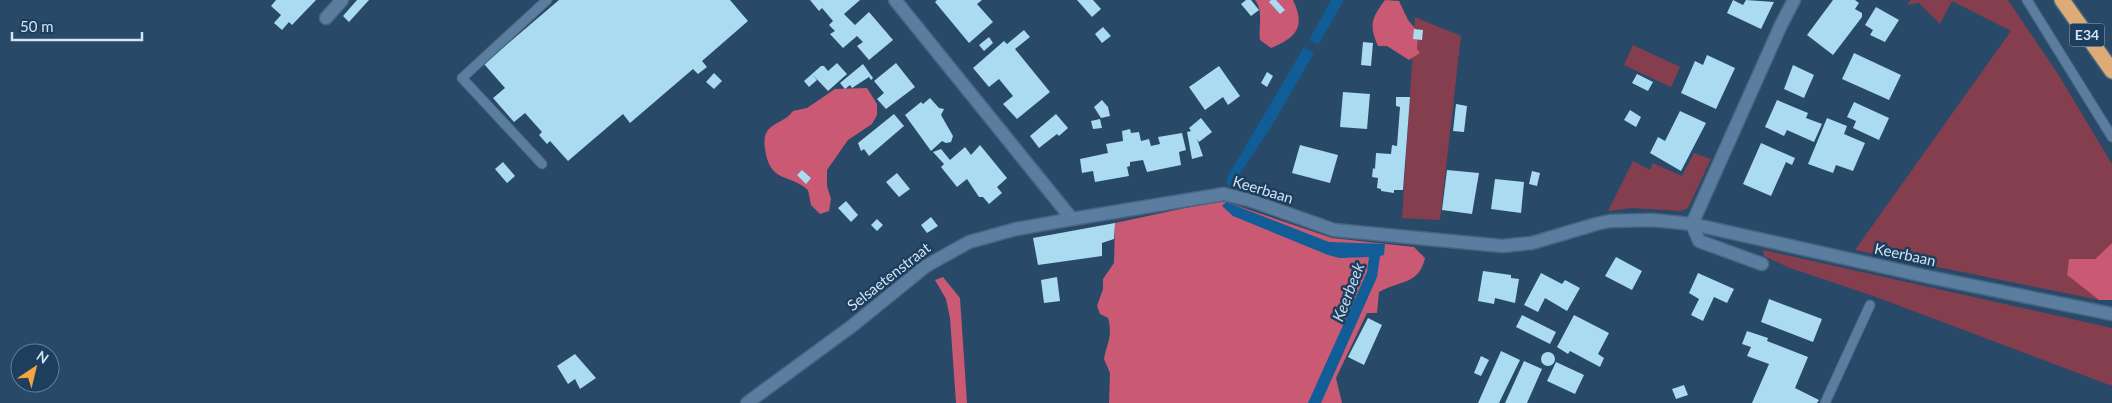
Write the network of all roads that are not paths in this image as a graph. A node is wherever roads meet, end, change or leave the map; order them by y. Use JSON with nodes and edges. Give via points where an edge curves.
{"nodes":[{"id":1,"x":342,"y":0,"type":"edge"},
{"id":2,"x":547,"y":0,"type":"edge"},
{"id":3,"x":895,"y":0,"type":"edge"},
{"id":4,"x":1794,"y":0,"type":"edge"},
{"id":5,"x":2027,"y":0,"type":"edge"},
{"id":6,"x":2062,"y":0,"type":"edge"},
{"id":7,"x":326,"y":18,"type":"dead end"},
{"id":8,"x":2112,"y":71,"type":"edge"},
{"id":9,"x":2112,"y":137,"type":"edge"},
{"id":10,"x":542,"y":164,"type":"dead end"},
{"id":11,"x":1072,"y":219,"type":"junction"},
{"id":12,"x":1692,"y":224,"type":"junction"},
{"id":13,"x":1762,"y":264,"type":"dead end"},
{"id":14,"x":1870,"y":305,"type":"dead end"},
{"id":15,"x":2112,"y":314,"type":"edge"},
{"id":16,"x":747,"y":403,"type":"edge"},
{"id":17,"x":1825,"y":403,"type":"edge"}],
"edges":[{"from":1,"to":7,"type":"street"},
{"from":2,"to":10,"type":"lane","via":[[462,78]]},
{"from":3,"to":11,"type":"street"},
{"from":4,"to":12,"type":"street"},
{"from":5,"to":9,"type":"lane"},
{"from":6,"to":8,"type":"highway","number":"E34"},
{"from":11,"to":12,"type":"street","name":"Keerbaan","via":[[1224,194],[1334,230],[1502,246],[1532,243],[1610,221],[1652,220]]},
{"from":11,"to":16,"type":"street","name":"Selsaetenstraat","via":[[990,236],[949,251]]},
{"from":12,"to":13,"type":"street","via":[[1699,241]]},
{"from":12,"to":15,"type":"street","name":"Keerbaan","via":[[1929,278]]},
{"from":14,"to":17,"type":"lane"}]}
